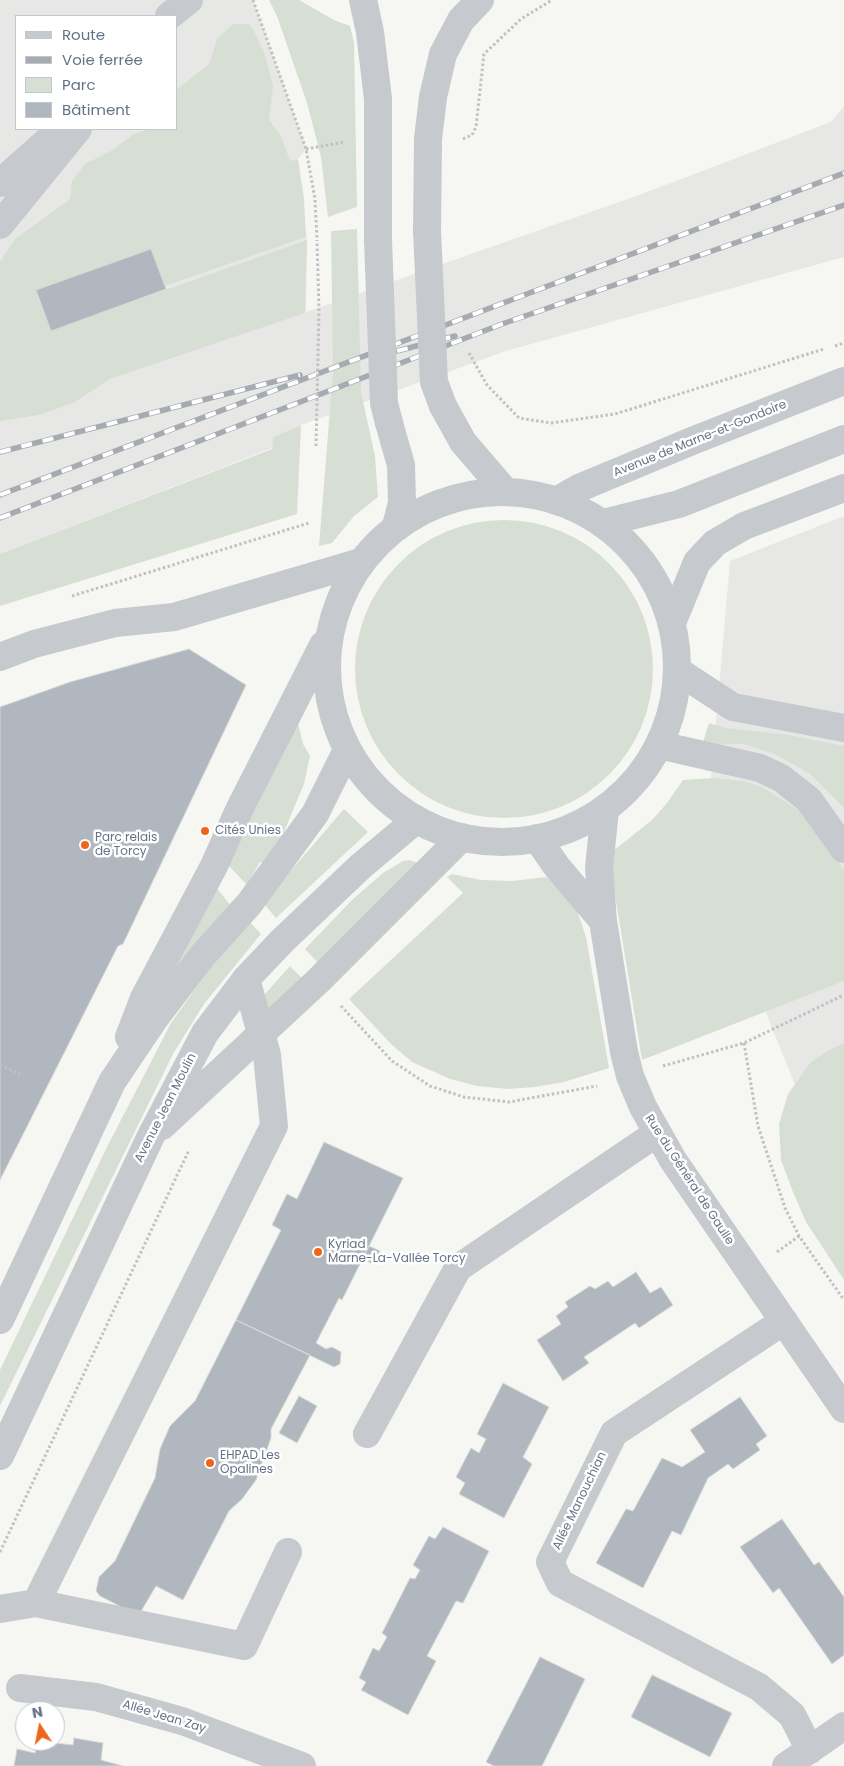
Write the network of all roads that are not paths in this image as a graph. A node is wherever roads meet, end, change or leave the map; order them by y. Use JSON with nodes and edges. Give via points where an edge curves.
{"nodes":[{"id":1,"x":177,"y":0,"type":"edge"},
{"id":2,"x":189,"y":0,"type":"edge"},
{"id":3,"x":363,"y":0,"type":"edge"},
{"id":4,"x":480,"y":0,"type":"edge"},
{"id":5,"x":169,"y":15,"type":"edge"},
{"id":6,"x":169,"y":15,"type":"edge"},
{"id":7,"x":60,"y":130,"type":"edge"},
{"id":8,"x":77,"y":130,"type":"edge"},
{"id":9,"x":0,"y":183,"type":"edge"},
{"id":10,"x":0,"y":225,"type":"edge"},
{"id":11,"x":844,"y":381,"type":"edge"},
{"id":12,"x":844,"y":439,"type":"edge"},
{"id":13,"x":844,"y":488,"type":"edge"},
{"id":14,"x":505,"y":491,"type":"junction"},
{"id":15,"x":558,"y":500,"type":"junction"},
{"id":16,"x":603,"y":523,"type":"junction"},
{"id":17,"x":396,"y":526,"type":"junction"},
{"id":18,"x":362,"y":562,"type":"junction"},
{"id":19,"x":672,"y":623,"type":"junction"},
{"id":20,"x":330,"y":631,"type":"junction"},
{"id":21,"x":0,"y":657,"type":"edge"},
{"id":22,"x":678,"y":671,"type":"junction"},
{"id":23,"x":844,"y":728,"type":"edge"},
{"id":24,"x":659,"y":745,"type":"junction"},
{"id":25,"x":347,"y":750,"type":"junction"},
{"id":26,"x":605,"y":809,"type":"junction"},
{"id":27,"x":416,"y":820,"type":"junction"},
{"id":28,"x":462,"y":837,"type":"junction"},
{"id":29,"x":537,"y":838,"type":"junction"},
{"id":30,"x":844,"y":849,"type":"edge"},
{"id":31,"x":603,"y":922,"type":"junction"},
{"id":32,"x":246,"y":979,"type":"junction"},
{"id":33,"x":260,"y":1036,"type":"junction"},
{"id":34,"x":112,"y":1082,"type":"junction"},
{"id":35,"x":656,"y":1132,"type":"junction"},
{"id":36,"x":150,"y":1138,"type":"junction"},
{"id":37,"x":0,"y":1320,"type":"edge"},
{"id":38,"x":784,"y":1321,"type":"junction"},
{"id":39,"x":844,"y":1409,"type":"edge"},
{"id":40,"x":367,"y":1434,"type":"dead end"},
{"id":41,"x":0,"y":1456,"type":"edge"},
{"id":42,"x":288,"y":1552,"type":"dead end"},
{"id":43,"x":36,"y":1603,"type":"junction"},
{"id":44,"x":0,"y":1610,"type":"edge"},
{"id":45,"x":20,"y":1688,"type":"dead end"},
{"id":46,"x":844,"y":1726,"type":"edge"},
{"id":47,"x":810,"y":1750,"type":"junction"},
{"id":48,"x":302,"y":1766,"type":"edge"},
{"id":49,"x":786,"y":1766,"type":"edge"}],
"edges":[{"from":1,"to":5,"type":"street"},
{"from":2,"to":6,"type":"street"},
{"from":3,"to":17,"type":"street","bridge":true,"via":[[378,99],[378,239],[384,403],[401,466],[402,503]]},
{"from":4,"to":14,"type":"street","bridge":true,"via":[[461,20],[443,54],[428,139],[434,382],[463,442]]},
{"from":7,"to":9,"type":"street"},
{"from":8,"to":10,"type":"street"},
{"from":11,"to":15,"type":"street","name":"Avenue de Marne-et-Gondoire","via":[[579,488]]},
{"from":12,"to":16,"type":"street","via":[[679,504]]},
{"from":13,"to":19,"type":"street","via":[[744,526],[715,543],[697,562]]},
{"from":14,"to":15,"type":"street"},
{"from":14,"to":17,"type":"street","via":[[448,500]]},
{"from":15,"to":16,"type":"street"},
{"from":16,"to":19,"type":"street","via":[[627,543],[646,567],[662,594]]},
{"from":17,"to":18,"type":"street"},
{"from":18,"to":20,"type":"street","via":[[342,594]]},
{"from":18,"to":21,"type":"street","via":[[174,617],[115,623],[34,644]]},
{"from":19,"to":22,"type":"street"},
{"from":20,"to":25,"type":"street","via":[[327,680],[337,728]]},
{"from":20,"to":34,"type":"street","via":[[214,866],[144,998]]},
{"from":22,"to":23,"type":"street","via":[[733,707]]},
{"from":22,"to":24,"type":"street","via":[[672,709]]},
{"from":24,"to":26,"type":"street","via":[[636,780]]},
{"from":24,"to":30,"type":"street","via":[[760,768],[781,778],[809,800]]},
{"from":25,"to":27,"type":"street","via":[[377,789]]},
{"from":25,"to":34,"type":"street","via":[[315,814],[249,904],[203,955],[155,1018]]},
{"from":26,"to":29,"type":"street","via":[[572,827]]},
{"from":26,"to":31,"type":"street","name":"Rue du Général de Gaulle","via":[[599,868]]},
{"from":27,"to":28,"type":"street"},
{"from":27,"to":32,"type":"street","name":"Avenue Jean Moulin","via":[[319,904]]},
{"from":28,"to":29,"type":"street","via":[[500,842]]},
{"from":28,"to":33,"type":"street"},
{"from":29,"to":31,"type":"street"},
{"from":31,"to":35,"type":"street","name":"Rue du Général de Gaulle","via":[[630,1076]]},
{"from":32,"to":33,"type":"street"},
{"from":32,"to":36,"type":"street","name":"Avenue Jean Moulin","via":[[205,1033]]},
{"from":33,"to":36,"type":"street"},
{"from":33,"to":43,"type":"street","via":[[266,1055],[274,1126]]},
{"from":34,"to":37,"type":"street"},
{"from":35,"to":38,"type":"street","name":"Rue du Général de Gaulle"},
{"from":35,"to":40,"type":"street","via":[[458,1268]]},
{"from":36,"to":41,"type":"street","name":"Avenue Jean Moulin"},
{"from":38,"to":39,"type":"street","name":"Rue du Général de Gaulle"},
{"from":38,"to":47,"type":"street","name":"Allée Manouchian","via":[[614,1433],[550,1562],[560,1583],[758,1687],[792,1715]]},
{"from":42,"to":43,"type":"street","via":[[244,1646]]},
{"from":43,"to":44,"type":"street"},
{"from":45,"to":48,"type":"street","name":"Allée Jean Zay","via":[[115,1702],[182,1721]]},
{"from":46,"to":47,"type":"street"},
{"from":47,"to":49,"type":"street"}]}
